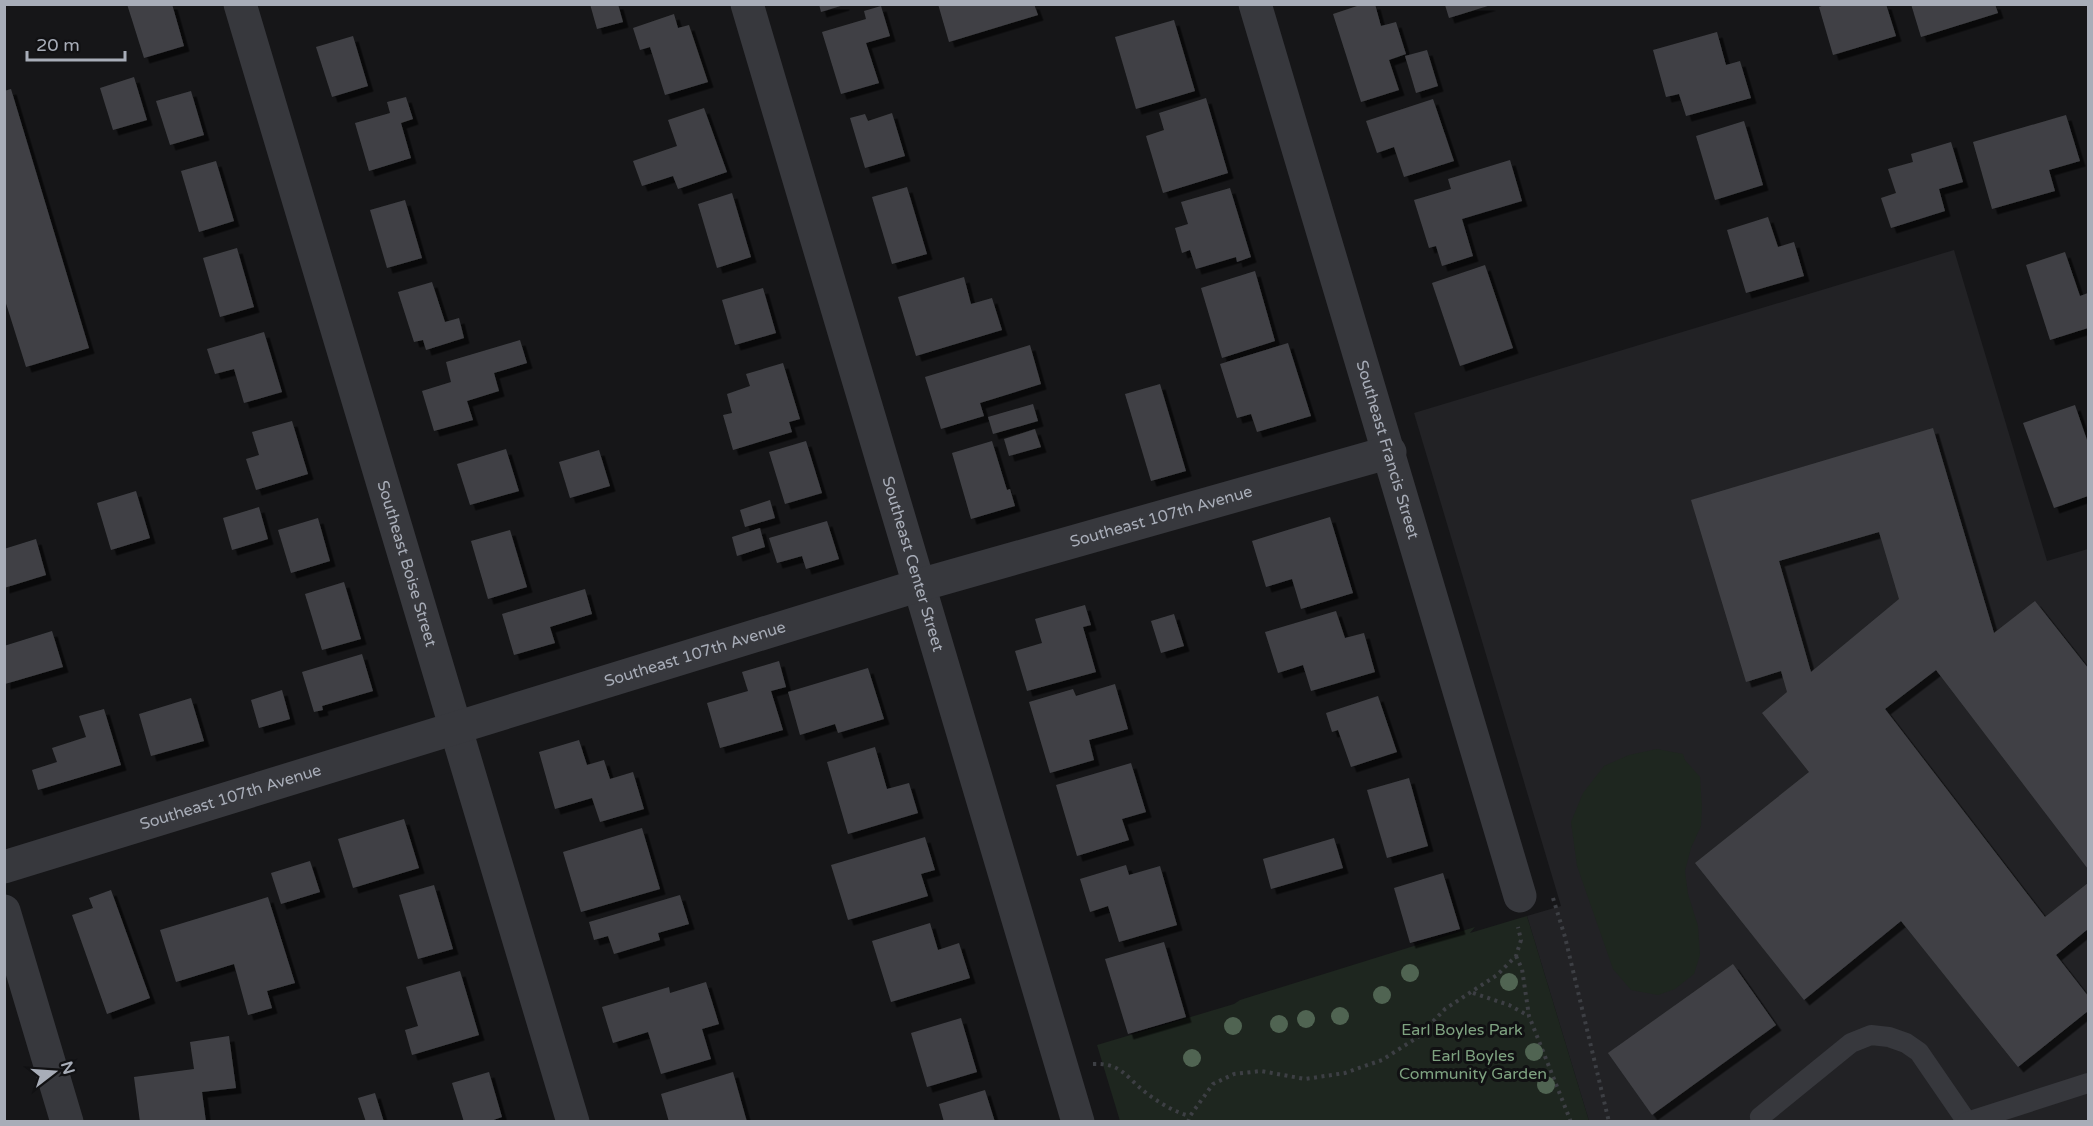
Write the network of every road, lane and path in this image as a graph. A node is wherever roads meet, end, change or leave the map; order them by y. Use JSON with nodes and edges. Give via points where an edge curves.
{"nodes":[{"id":1,"x":240,"y":4,"type":"edge"},
{"id":2,"x":747,"y":4,"type":"edge"},
{"id":3,"x":1255,"y":4,"type":"edge"},
{"id":4,"x":1390,"y":452,"type":"junction"},
{"id":5,"x":920,"y":585,"type":"junction"},
{"id":6,"x":454,"y":728,"type":"junction"},
{"id":7,"x":4,"y":867,"type":"edge"},
{"id":8,"x":1520,"y":896,"type":"junction"},
{"id":9,"x":4,"y":911,"type":"edge"},
{"id":10,"x":1516,"y":956,"type":"junction"},
{"id":11,"x":1472,"y":993,"type":"junction"},
{"id":12,"x":1529,"y":1016,"type":"junction"},
{"id":13,"x":1062,"y":1065,"type":"junction"},
{"id":14,"x":2088,"y":1083,"type":"edge"},
{"id":15,"x":1189,"y":1119,"type":"edge"},
{"id":16,"x":67,"y":1122,"type":"edge"},
{"id":17,"x":573,"y":1122,"type":"edge"},
{"id":18,"x":1078,"y":1122,"type":"edge"},
{"id":19,"x":1571,"y":1122,"type":"edge"},
{"id":20,"x":1609,"y":1122,"type":"edge"},
{"id":21,"x":1762,"y":1122,"type":"edge"},
{"id":22,"x":1967,"y":1122,"type":"edge"}],
"edges":[{"from":1,"to":6,"type":"street","name":"Southeast Boise Street"},
{"from":2,"to":5,"type":"street","name":"Southeast Center Street"},
{"from":3,"to":4,"type":"street","name":"Southeast Francis Street"},
{"from":4,"to":5,"type":"street","name":"Southeast 107th Avenue"},
{"from":4,"to":8,"type":"street","name":"Southeast Francis Street"},
{"from":5,"to":6,"type":"street","name":"Southeast 107th Avenue"},
{"from":5,"to":13,"type":"street","name":"Southeast Center Street"},
{"from":6,"to":7,"type":"street","name":"Southeast 107th Avenue"},
{"from":6,"to":17,"type":"street","name":"Southeast Boise Street"},
{"from":8,"to":10,"type":"path","via":[[1514,911],[1521,940]]},
{"from":8,"to":20,"type":"path","via":[[1553,896]]},
{"from":9,"to":16,"type":"street"},
{"from":10,"to":11,"type":"path"},
{"from":10,"to":12,"type":"path","via":[[1522,969]]},
{"from":11,"to":12,"type":"path"},
{"from":11,"to":15,"type":"path","via":[[1445,1009],[1418,1037],[1382,1060],[1345,1073],[1305,1078],[1261,1071],[1234,1074],[1213,1084]]},
{"from":12,"to":19,"type":"path"},
{"from":13,"to":15,"type":"path","via":[[1107,1063]]},
{"from":13,"to":18,"type":"street","name":"Southeast Center Street"},
{"from":14,"to":22,"type":"lane"},
{"from":21,"to":22,"type":"lane","via":[[1760,1117],[1851,1043],[1871,1035],[1890,1037],[1919,1052]]}]}
